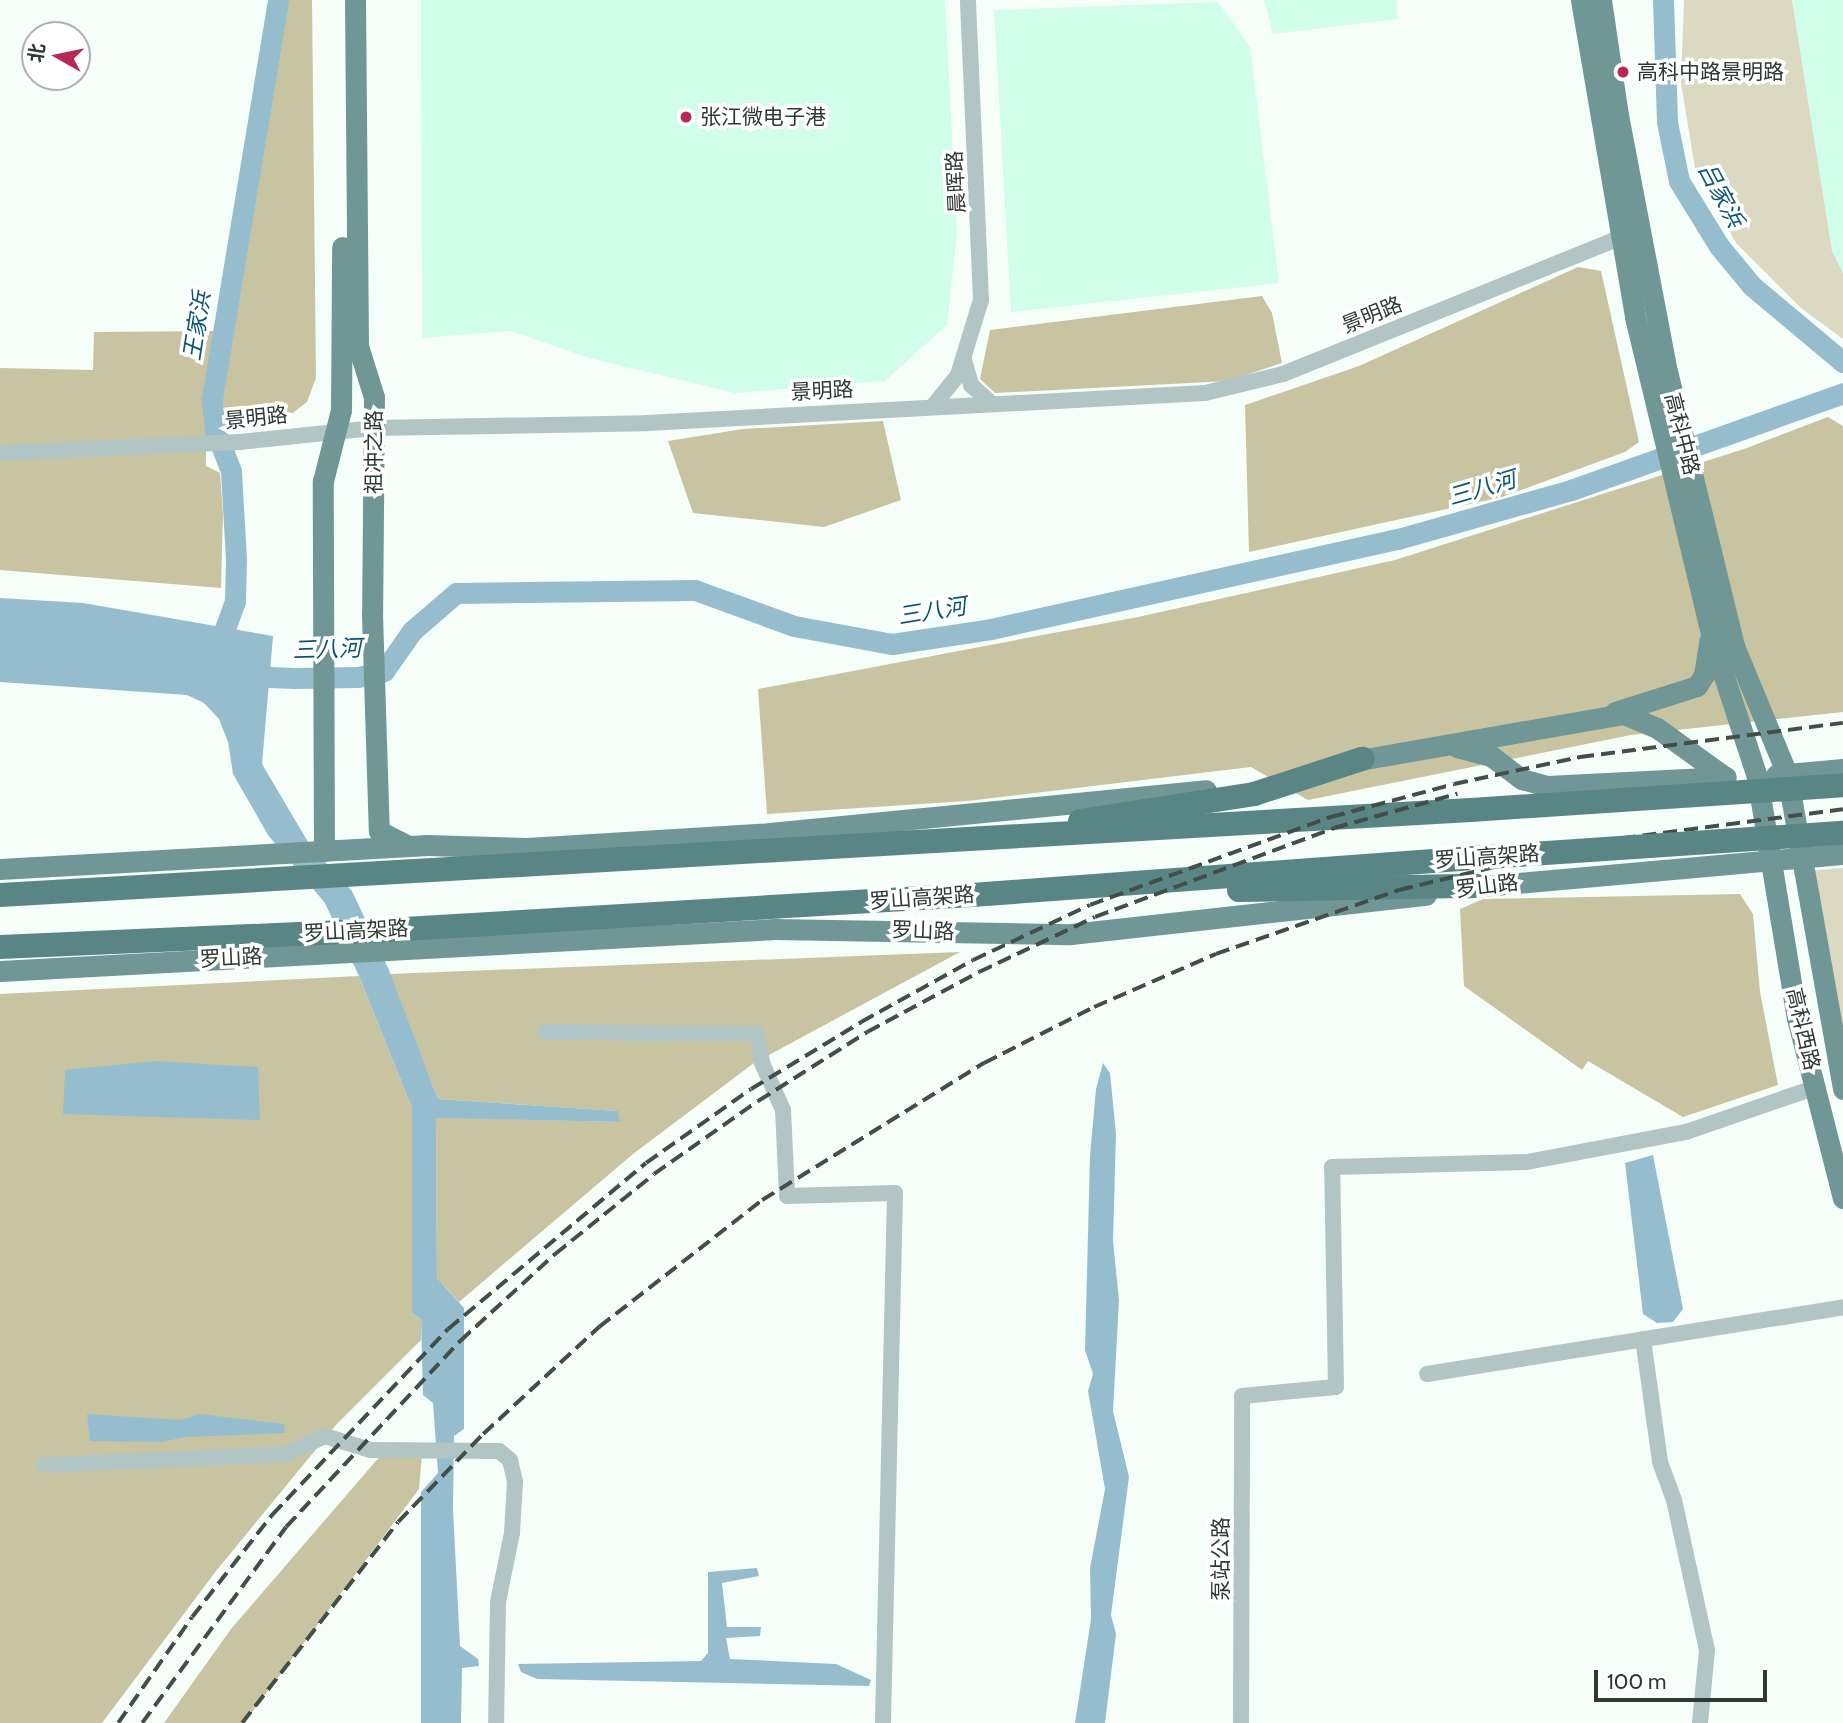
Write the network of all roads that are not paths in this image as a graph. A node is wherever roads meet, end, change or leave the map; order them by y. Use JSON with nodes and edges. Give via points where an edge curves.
{"nodes":[{"id":1,"x":342,"y":0,"type":"edge"},
{"id":2,"x":355,"y":0,"type":"edge"},
{"id":3,"x":968,"y":0,"type":"edge"},
{"id":4,"x":1581,"y":0,"type":"edge"},
{"id":5,"x":1601,"y":0,"type":"edge"},
{"id":6,"x":1620,"y":238,"type":"junction"},
{"id":7,"x":964,"y":360,"type":"junction"},
{"id":8,"x":991,"y":403,"type":"junction"},
{"id":9,"x":933,"y":406,"type":"junction"},
{"id":10,"x":374,"y":428,"type":"junction"},
{"id":11,"x":1671,"y":430,"type":"junction"},
{"id":12,"x":336,"y":431,"type":"junction"},
{"id":13,"x":0,"y":453,"type":"edge"},
{"id":14,"x":1680,"y":466,"type":"junction"},
{"id":15,"x":1711,"y":634,"type":"junction"},
{"id":16,"x":1593,"y":718,"type":"junction"},
{"id":17,"x":1448,"y":746,"type":"junction"},
{"id":18,"x":1362,"y":759,"type":"junction"},
{"id":19,"x":1843,"y":769,"type":"edge"},
{"id":20,"x":1787,"y":774,"type":"junction"},
{"id":21,"x":1725,"y":777,"type":"junction"},
{"id":22,"x":1757,"y":777,"type":"junction"},
{"id":23,"x":1843,"y":786,"type":"edge"},
{"id":24,"x":1843,"y":833,"type":"edge"},
{"id":25,"x":972,"y":840,"type":"junction"},
{"id":26,"x":410,"y":846,"type":"junction"},
{"id":27,"x":324,"y":851,"type":"junction"},
{"id":28,"x":1843,"y":854,"type":"edge"},
{"id":29,"x":1773,"y":857,"type":"junction"},
{"id":30,"x":1802,"y":857,"type":"junction"},
{"id":31,"x":0,"y":869,"type":"edge"},
{"id":32,"x":0,"y":882,"type":"edge"},
{"id":33,"x":193,"y":884,"type":"junction"},
{"id":34,"x":1476,"y":886,"type":"junction"},
{"id":35,"x":0,"y":895,"type":"edge"},
{"id":36,"x":972,"y":895,"type":"junction"},
{"id":37,"x":393,"y":940,"type":"junction"},
{"id":38,"x":335,"y":943,"type":"junction"},
{"id":39,"x":0,"y":947,"type":"edge"},
{"id":40,"x":0,"y":971,"type":"edge"},
{"id":41,"x":545,"y":1032,"type":"dead end"},
{"id":42,"x":1817,"y":1087,"type":"junction"},
{"id":43,"x":1843,"y":1089,"type":"edge"},
{"id":44,"x":1843,"y":1198,"type":"edge"},
{"id":45,"x":1843,"y":1307,"type":"edge"},
{"id":46,"x":1643,"y":1339,"type":"junction"},
{"id":47,"x":1427,"y":1374,"type":"dead end"},
{"id":48,"x":45,"y":1465,"type":"dead end"},
{"id":49,"x":496,"y":1723,"type":"edge"},
{"id":50,"x":883,"y":1723,"type":"edge"},
{"id":51,"x":1241,"y":1723,"type":"edge"},
{"id":52,"x":1700,"y":1723,"type":"edge"}],
"edges":[{"from":1,"to":12,"type":"main road","name":"祖冲之路","via":[[343,390]]},
{"from":2,"to":10,"type":"main road","name":"祖冲之路","via":[[358,346],[374,397]]},
{"from":3,"to":7,"type":"street","name":"晨晖路","via":[[981,274],[976,324]]},
{"from":4,"to":6,"type":"main road","name":"高科中路"},
{"from":5,"to":11,"type":"main road","name":"高科中路"},
{"from":6,"to":8,"type":"street","name":"景明路","via":[[1257,383],[1205,393]]},
{"from":6,"to":11,"type":"main road","name":"高科中路"},
{"from":7,"to":8,"type":"street","via":[[971,385]]},
{"from":7,"to":9,"type":"street","name":"晨晖路","via":[[952,385]]},
{"from":8,"to":9,"type":"street","name":"景明路"},
{"from":9,"to":10,"type":"street","name":"景明路","via":[[647,423]]},
{"from":10,"to":12,"type":"street","name":"景明路"},
{"from":10,"to":26,"type":"main road","name":"祖冲之路","via":[[372,614],[379,831]]},
{"from":11,"to":14,"type":"main road","name":"高科中路"},
{"from":12,"to":13,"type":"street","name":"景明路","via":[[240,442]]},
{"from":12,"to":27,"type":"main road","name":"祖冲之路","via":[[323,481]]},
{"from":14,"to":15,"type":"main road","name":"高科中路"},
{"from":14,"to":20,"type":"main road","name":"高科中路","via":[[1734,646]]},
{"from":15,"to":16,"type":"main road","via":[[1708,661],[1697,685]]},
{"from":15,"to":22,"type":"main road","name":"高科中路"},
{"from":16,"to":17,"type":"main road"},
{"from":16,"to":21,"type":"main road","via":[[1624,714],[1638,718]]},
{"from":17,"to":18,"type":"main road"},
{"from":17,"to":21,"type":"main road","via":[[1491,756],[1522,779],[1547,786]]},
{"from":18,"to":25,"type":"highway","via":[[1212,804]]},
{"from":18,"to":26,"type":"main road","via":[[1201,791],[848,827],[527,848]]},
{"from":19,"to":20,"type":"main road"},
{"from":20,"to":22,"type":"main road"},
{"from":20,"to":30,"type":"main road","name":"高科中路"},
{"from":21,"to":22,"type":"main road"},
{"from":22,"to":29,"type":"main road","name":"高科中路"},
{"from":23,"to":25,"type":"highway","bridge":true},
{"from":24,"to":36,"type":"highway","name":"罗山高架路","bridge":true},
{"from":25,"to":33,"type":"highway"},
{"from":26,"to":27,"type":"main road"},
{"from":27,"to":31,"type":"main road"},
{"from":28,"to":30,"type":"main road","name":"罗山路"},
{"from":29,"to":30,"type":"main road","name":"罗山路"},
{"from":29,"to":34,"type":"main road","name":"罗山路"},
{"from":29,"to":42,"type":"main road","name":"高科西路","via":[[1797,1018]]},
{"from":30,"to":43,"type":"main road","name":"高科西路"},
{"from":32,"to":33,"type":"highway"},
{"from":33,"to":35,"type":"highway"},
{"from":34,"to":36,"type":"highway"},
{"from":34,"to":37,"type":"main road","name":"罗山路","via":[[1399,900],[1072,934],[787,929]]},
{"from":36,"to":37,"type":"highway","name":"罗山高架路"},
{"from":37,"to":38,"type":"highway","name":"罗山高架路"},
{"from":38,"to":39,"type":"highway","name":"罗山高架路"},
{"from":38,"to":40,"type":"main road","name":"罗山路"},
{"from":41,"to":50,"type":"street","via":[[757,1034],[762,1063],[783,1110],[788,1196],[895,1193]]},
{"from":42,"to":44,"type":"main road","name":"高科西路"},
{"from":42,"to":51,"type":"street","name":"泵站公路","via":[[1686,1132],[1527,1162],[1332,1167],[1336,1387],[1242,1396]]},
{"from":45,"to":46,"type":"street"},
{"from":46,"to":47,"type":"street"},
{"from":46,"to":52,"type":"street","via":[[1660,1462],[1674,1500],[1707,1650]]},
{"from":48,"to":49,"type":"street","via":[[286,1454],[325,1436],[370,1450],[499,1451],[510,1460],[514,1475],[512,1533],[497,1610]]}]}
